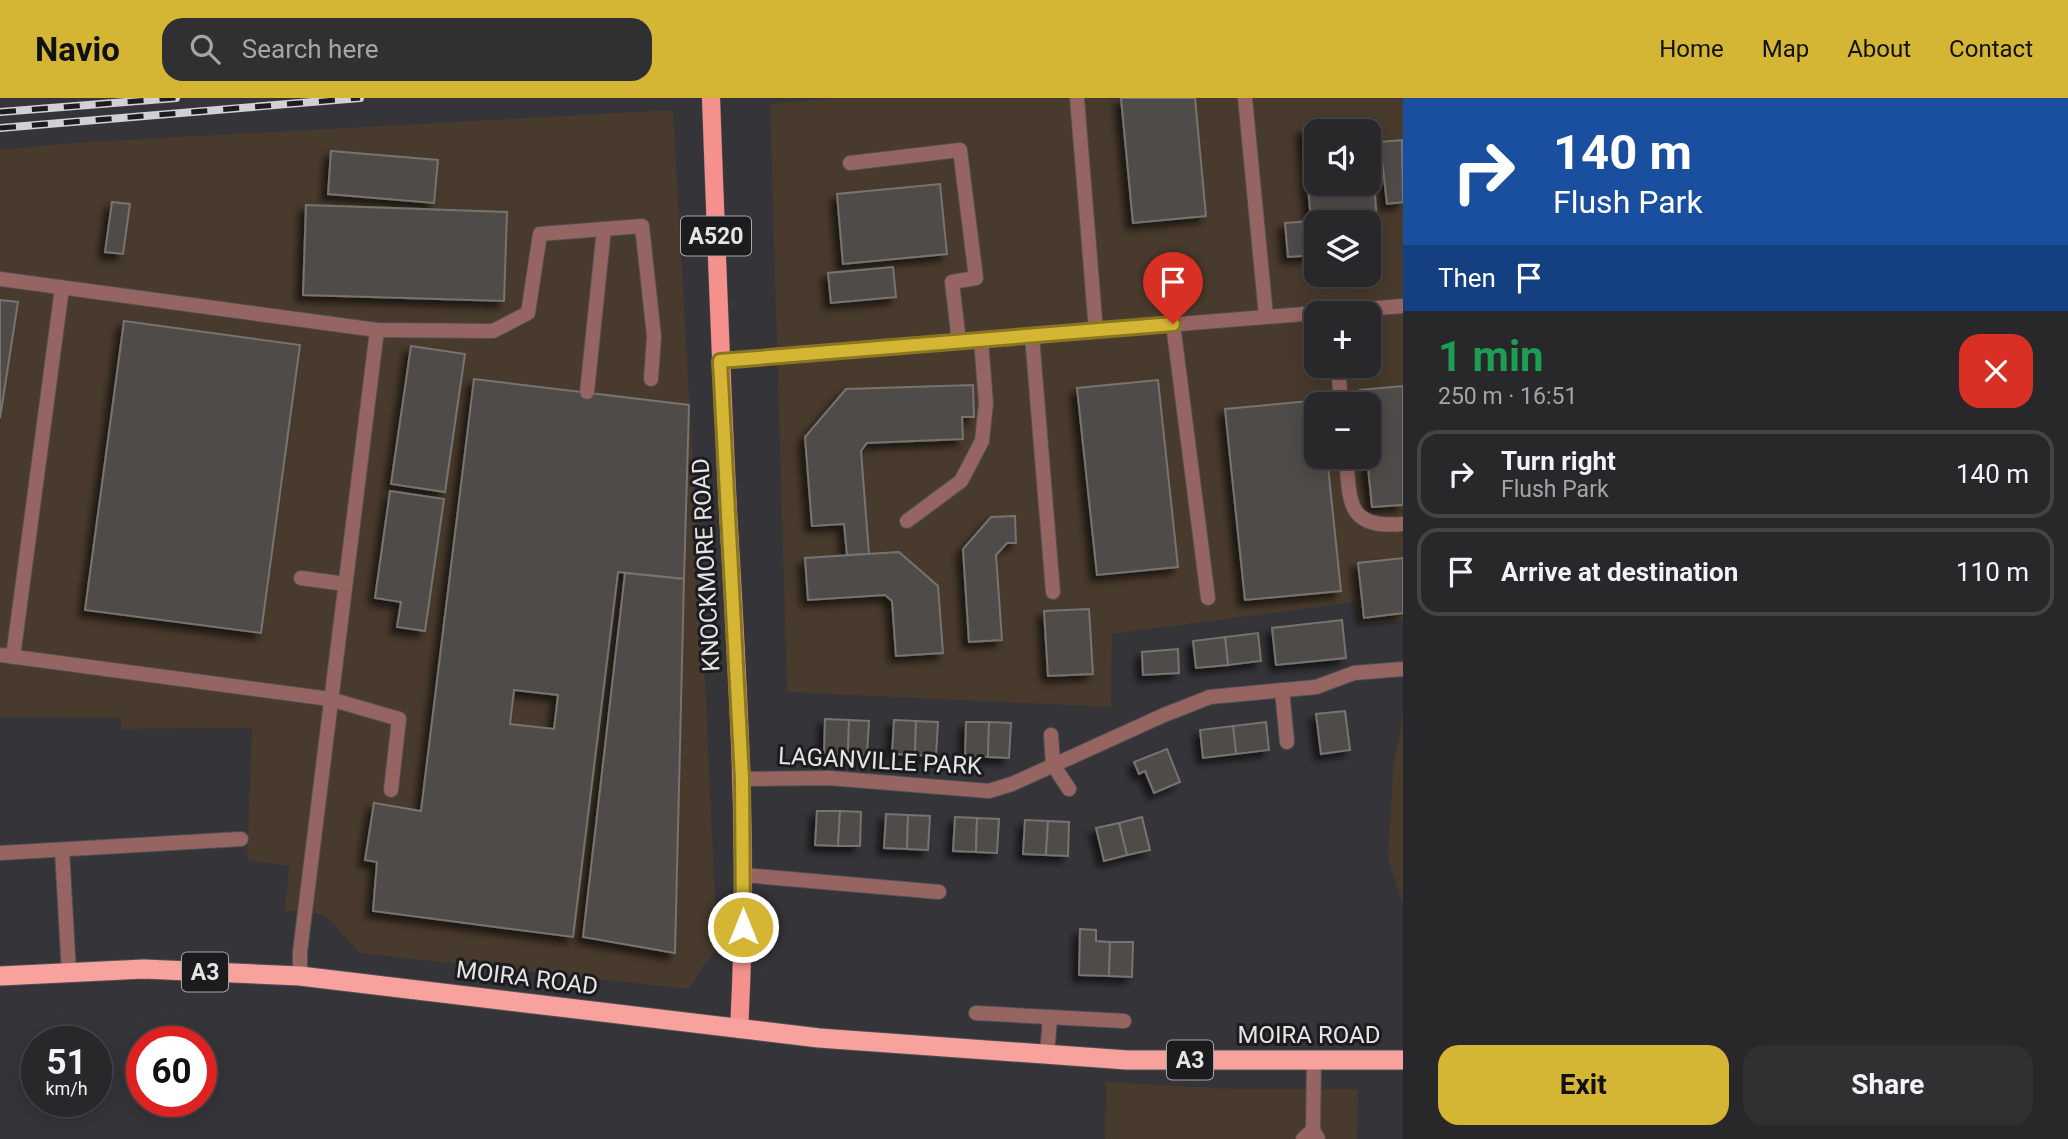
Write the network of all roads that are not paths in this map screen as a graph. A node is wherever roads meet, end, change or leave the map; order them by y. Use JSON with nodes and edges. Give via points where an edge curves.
{"nodes":[{"id":1,"x":1077,"y":98,"type":"edge"},
{"id":2,"x":1245,"y":98,"type":"edge"},
{"id":3,"x":711,"y":104,"type":"edge"},
{"id":4,"x":850,"y":163,"type":"dead end"},
{"id":5,"x":604,"y":229,"type":"junction"},
{"id":6,"x":0,"y":279,"type":"edge"},
{"id":7,"x":62,"y":288,"type":"junction"},
{"id":8,"x":1403,"y":306,"type":"edge"},
{"id":9,"x":1381,"y":308,"type":"edge"},
{"id":10,"x":1304,"y":314,"type":"edge"},
{"id":11,"x":1266,"y":316,"type":"junction"},
{"id":12,"x":1173,"y":324,"type":"junction"},
{"id":13,"x":377,"y":330,"type":"junction"},
{"id":14,"x":1096,"y":331,"type":"junction"},
{"id":15,"x":1032,"y":336,"type":"junction"},
{"id":16,"x":981,"y":340,"type":"junction"},
{"id":17,"x":959,"y":342,"type":"junction"},
{"id":18,"x":720,"y":361,"type":"junction"},
{"id":19,"x":651,"y":379,"type":"dead end"},
{"id":20,"x":587,"y":392,"type":"dead end"},
{"id":21,"x":1347,"y":469,"type":"edge"},
{"id":22,"x":907,"y":521,"type":"dead end"},
{"id":23,"x":1403,"y":524,"type":"edge"},
{"id":24,"x":301,"y":578,"type":"dead end"},
{"id":25,"x":345,"y":584,"type":"junction"},
{"id":26,"x":1054,"y":592,"type":"dead end"},
{"id":27,"x":1208,"y":598,"type":"dead end"},
{"id":28,"x":6,"y":656,"type":"edge"},
{"id":29,"x":1403,"y":669,"type":"edge"},
{"id":30,"x":1282,"y":690,"type":"junction"},
{"id":31,"x":330,"y":699,"type":"junction"},
{"id":32,"x":1051,"y":735,"type":"dead end"},
{"id":33,"x":1287,"y":742,"type":"dead end"},
{"id":34,"x":1053,"y":765,"type":"junction"},
{"id":35,"x":742,"y":779,"type":"junction"},
{"id":36,"x":1069,"y":789,"type":"dead end"},
{"id":37,"x":391,"y":790,"type":"dead end"},
{"id":38,"x":242,"y":839,"type":"dead end"},
{"id":39,"x":62,"y":850,"type":"junction"},
{"id":40,"x":0,"y":853,"type":"edge"},
{"id":41,"x":743,"y":875,"type":"junction"},
{"id":42,"x":939,"y":892,"type":"dead end"},
{"id":43,"x":69,"y":973,"type":"junction"},
{"id":44,"x":0,"y":976,"type":"edge"},
{"id":45,"x":300,"y":976,"type":"junction"},
{"id":46,"x":976,"y":1013,"type":"dead end"},
{"id":47,"x":1050,"y":1017,"type":"junction"},
{"id":48,"x":1124,"y":1021,"type":"dead end"},
{"id":49,"x":739,"y":1029,"type":"junction"},
{"id":50,"x":1047,"y":1055,"type":"junction"},
{"id":51,"x":1314,"y":1059,"type":"junction"},
{"id":52,"x":1403,"y":1060,"type":"edge"},
{"id":53,"x":1311,"y":1136,"type":"edge"}],
"edges":[{"from":1,"to":14,"type":"street"},
{"from":2,"to":11,"type":"street"},
{"from":3,"to":18,"type":"main road","name":"KNOCKMORE ROAD","number":"A520"},
{"from":4,"to":17,"type":"street","via":[[960,150],[976,278],[952,282]]},
{"from":5,"to":13,"type":"street","via":[[540,234],[528,313],[493,331]]},
{"from":5,"to":19,"type":"street","via":[[642,226],[654,336]]},
{"from":5,"to":20,"type":"street"},
{"from":6,"to":7,"type":"street"},
{"from":7,"to":13,"type":"street"},
{"from":7,"to":28,"type":"street"},
{"from":8,"to":9,"type":"street"},
{"from":10,"to":11,"type":"street"},
{"from":11,"to":12,"type":"street"},
{"from":12,"to":14,"type":"street"},
{"from":12,"to":27,"type":"street"},
{"from":13,"to":25,"type":"street"},
{"from":14,"to":15,"type":"street"},
{"from":15,"to":16,"type":"street"},
{"from":15,"to":26,"type":"street"},
{"from":16,"to":17,"type":"street"},
{"from":16,"to":22,"type":"street","via":[[986,403],[982,440],[961,481]]},
{"from":17,"to":18,"type":"street"},
{"from":18,"to":35,"type":"main road","name":"KNOCKMORE ROAD","number":"A520"},
{"from":21,"to":23,"type":"street","via":[[1350,505],[1363,519],[1383,526]]},
{"from":24,"to":25,"type":"street"},
{"from":25,"to":31,"type":"street"},
{"from":28,"to":31,"type":"street"},
{"from":29,"to":30,"type":"street","name":"LAGANVILLE PARK","via":[[1354,673],[1316,687]]},
{"from":30,"to":33,"type":"street"},
{"from":30,"to":34,"type":"street","name":"LAGANVILLE PARK","via":[[1210,697]]},
{"from":31,"to":37,"type":"street","via":[[399,719]]},
{"from":31,"to":45,"type":"street"},
{"from":32,"to":34,"type":"street"},
{"from":34,"to":35,"type":"street","name":"LAGANVILLE PARK","via":[[989,791],[829,778]]},
{"from":34,"to":36,"type":"street"},
{"from":35,"to":41,"type":"main road","name":"KNOCKMORE ROAD","number":"A520"},
{"from":38,"to":39,"type":"street"},
{"from":39,"to":40,"type":"street"},
{"from":39,"to":43,"type":"street"},
{"from":41,"to":42,"type":"street"},
{"from":41,"to":49,"type":"main road","name":"KNOCKMORE ROAD","number":"A520"},
{"from":43,"to":44,"type":"highway","name":"MOIRA ROAD","number":"A3"},
{"from":43,"to":45,"type":"highway","name":"MOIRA ROAD","number":"A3","via":[[144,969]]},
{"from":45,"to":49,"type":"highway","name":"MOIRA ROAD","number":"A3"},
{"from":46,"to":47,"type":"street"},
{"from":47,"to":48,"type":"street"},
{"from":47,"to":50,"type":"street"},
{"from":49,"to":50,"type":"highway","name":"MOIRA ROAD","number":"A3"},
{"from":50,"to":51,"type":"highway","name":"MOIRA ROAD","number":"A3","via":[[1127,1060]]},
{"from":51,"to":52,"type":"highway","name":"MOIRA ROAD","number":"A3"},
{"from":51,"to":53,"type":"street"}]}
